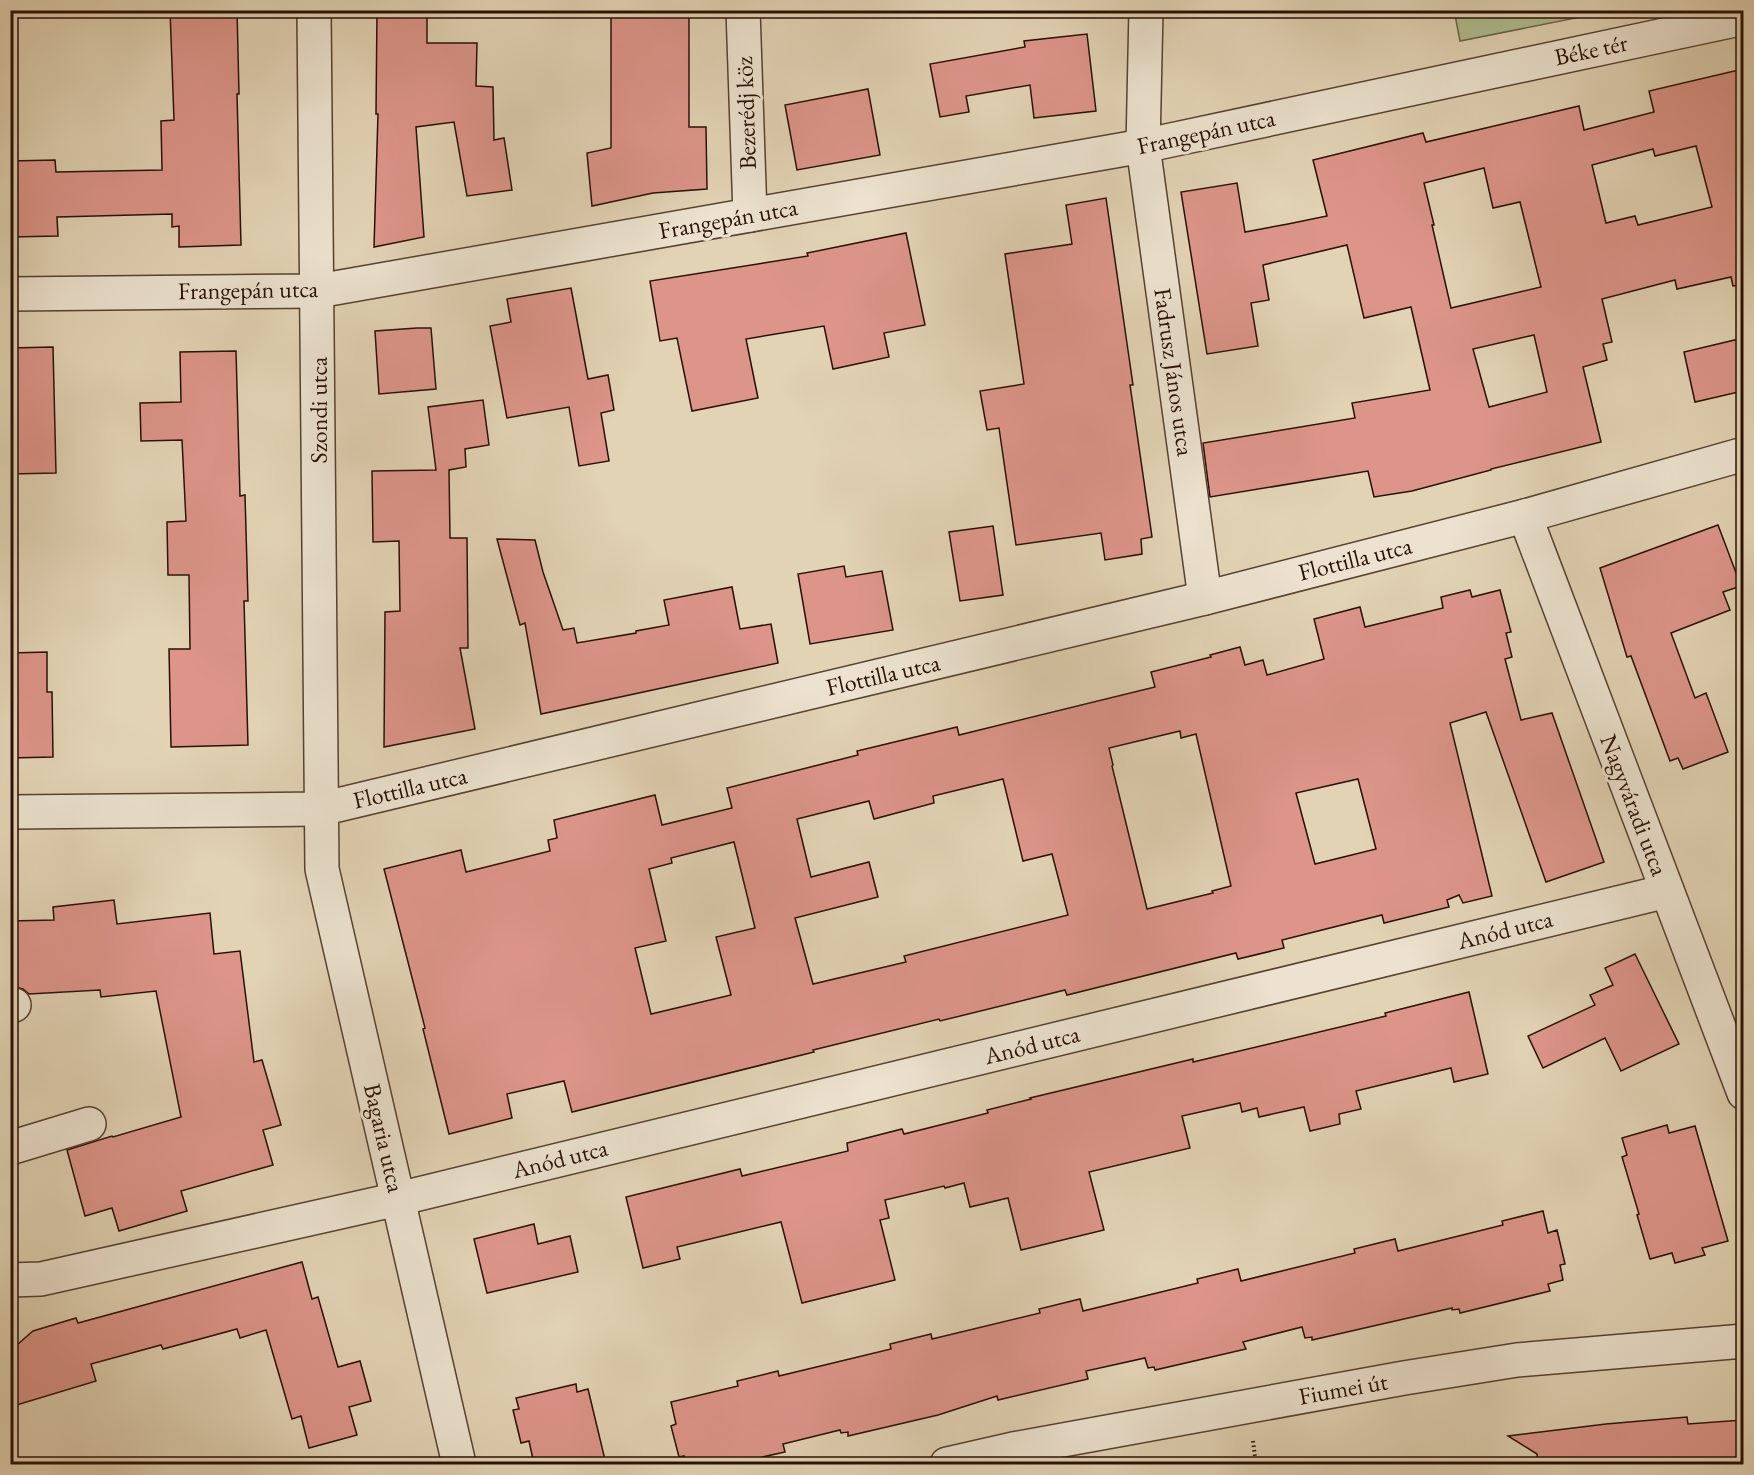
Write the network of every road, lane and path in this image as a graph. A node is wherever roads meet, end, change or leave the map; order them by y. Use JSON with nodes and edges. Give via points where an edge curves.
{"nodes":[{"id":1,"x":314,"y":10,"type":"edge"},
{"id":2,"x":743,"y":10,"type":"edge"},
{"id":3,"x":1146,"y":10,"type":"edge"},
{"id":4,"x":1743,"y":18,"type":"edge"},
{"id":5,"x":1439,"y":83,"type":"joint"},
{"id":6,"x":1143,"y":146,"type":"junction"},
{"id":7,"x":750,"y":215,"type":"junction"},
{"id":8,"x":318,"y":291,"type":"junction"},
{"id":9,"x":10,"y":294,"type":"edge"},
{"id":10,"x":1743,"y":454,"type":"edge"},
{"id":11,"x":1525,"y":516,"type":"junction"},
{"id":12,"x":1205,"y":598,"type":"junction"},
{"id":13,"x":321,"y":809,"type":"junction"},
{"id":14,"x":10,"y":812,"type":"edge"},
{"id":15,"x":1667,"y":891,"type":"junction"},
{"id":16,"x":1743,"y":1093,"type":"edge"},
{"id":17,"x":88,"y":1124,"type":"dead end"},
{"id":18,"x":10,"y":1148,"type":"edge"},
{"id":19,"x":398,"y":1199,"type":"junction"},
{"id":20,"x":10,"y":1280,"type":"edge"},
{"id":21,"x":1743,"y":1341,"type":"edge"},
{"id":22,"x":459,"y":1464,"type":"edge"},
{"id":23,"x":947,"y":1464,"type":"edge"}],
"edges":[{"from":1,"to":8,"type":"street","name":"Szondi utca"},
{"from":2,"to":7,"type":"street","name":"Bezerédj köz"},
{"from":3,"to":6,"type":"street"},
{"from":4,"to":5,"type":"street","name":"Béke tér"},
{"from":5,"to":6,"type":"street","name":"Frangepán utca"},
{"from":6,"to":7,"type":"street","name":"Frangepán utca"},
{"from":6,"to":12,"type":"street","name":"Fadrusz János utca"},
{"from":7,"to":8,"type":"street","name":"Frangepán utca"},
{"from":8,"to":9,"type":"street","name":"Frangepán utca"},
{"from":8,"to":13,"type":"street","name":"Szondi utca"},
{"from":10,"to":11,"type":"street","name":"Flottilla utca"},
{"from":11,"to":12,"type":"street","name":"Flottilla utca"},
{"from":11,"to":15,"type":"street","name":"Nagyváradi utca"},
{"from":12,"to":13,"type":"street","name":"Flottilla utca"},
{"from":13,"to":14,"type":"street","name":"Flottilla utca"},
{"from":13,"to":19,"type":"street","name":"Bagaria utca","via":[[322,869]]},
{"from":15,"to":16,"type":"street","name":"Nagyváradi utca"},
{"from":15,"to":19,"type":"street","name":"Anód utca"},
{"from":17,"to":18,"type":"street"},
{"from":19,"to":20,"type":"street","name":"Anód utca","via":[[41,1279]]},
{"from":19,"to":22,"type":"street","name":"Bagaria utca"},
{"from":21,"to":23,"type":"street","name":"Fiumei út","via":[[1517,1360]]}]}
